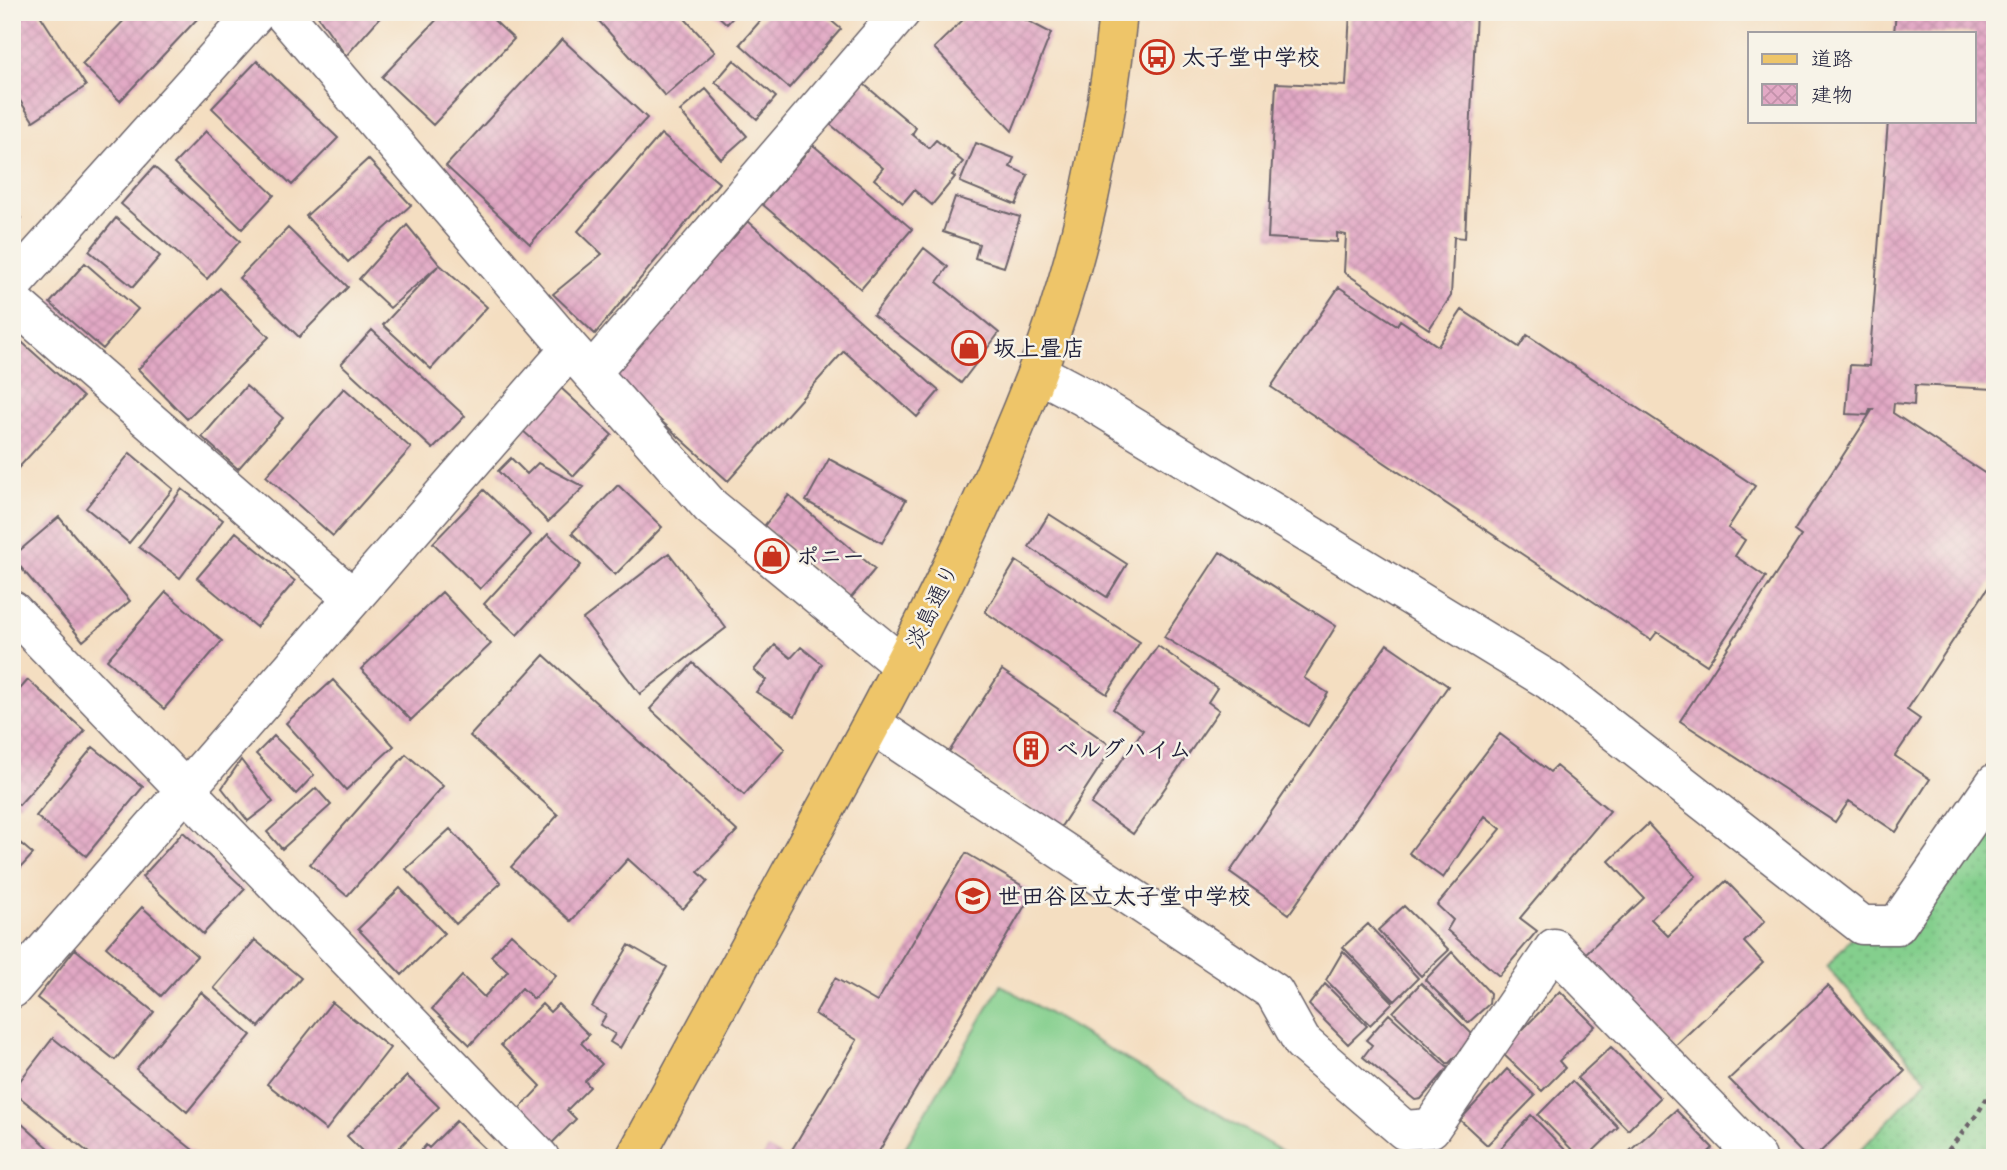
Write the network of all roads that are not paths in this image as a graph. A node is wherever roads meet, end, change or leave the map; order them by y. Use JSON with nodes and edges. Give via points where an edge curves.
{"nodes":[{"id":1,"x":257,"y":12,"type":"edge"},
{"id":2,"x":282,"y":12,"type":"edge"},
{"id":3,"x":901,"y":12,"type":"edge"},
{"id":4,"x":1118,"y":12,"type":"edge"},
{"id":5,"x":12,"y":285,"type":"edge"},
{"id":6,"x":12,"y":301,"type":"edge"},
{"id":7,"x":581,"y":360,"type":"junction"},
{"id":8,"x":1037,"y":372,"type":"junction"},
{"id":9,"x":352,"y":597,"type":"junction"},
{"id":10,"x":12,"y":610,"type":"edge"},
{"id":11,"x":902,"y":665,"type":"junction"},
{"id":12,"x":872,"y":724,"type":"junction"},
{"id":13,"x":1995,"y":783,"type":"edge"},
{"id":14,"x":185,"y":790,"type":"junction"},
{"id":15,"x":12,"y":989,"type":"edge"},
{"id":16,"x":540,"y":1158,"type":"edge"},
{"id":17,"x":635,"y":1158,"type":"edge"},
{"id":18,"x":1757,"y":1158,"type":"edge"}],
"edges":[{"from":1,"to":5,"type":"street"},
{"from":2,"to":7,"type":"street"},
{"from":3,"to":7,"type":"street"},
{"from":4,"to":8,"type":"main road","name":"淡島通り","via":[[1093,176],[1071,268]]},
{"from":6,"to":9,"type":"street"},
{"from":7,"to":9,"type":"street"},
{"from":7,"to":11,"type":"street","via":[[711,507]]},
{"from":8,"to":11,"type":"main road","name":"淡島通り","via":[[966,536]]},
{"from":8,"to":13,"type":"street","via":[[1550,681],[1861,925],[1897,925]]},
{"from":9,"to":14,"type":"street"},
{"from":10,"to":14,"type":"street"},
{"from":11,"to":12,"type":"main road","name":"淡島通り"},
{"from":12,"to":17,"type":"main road","name":"淡島通り"},
{"from":12,"to":18,"type":"street","via":[[1273,992],[1302,1042],[1404,1130],[1431,1128],[1554,948]]},
{"from":14,"to":15,"type":"street"},
{"from":14,"to":16,"type":"street"}]}
